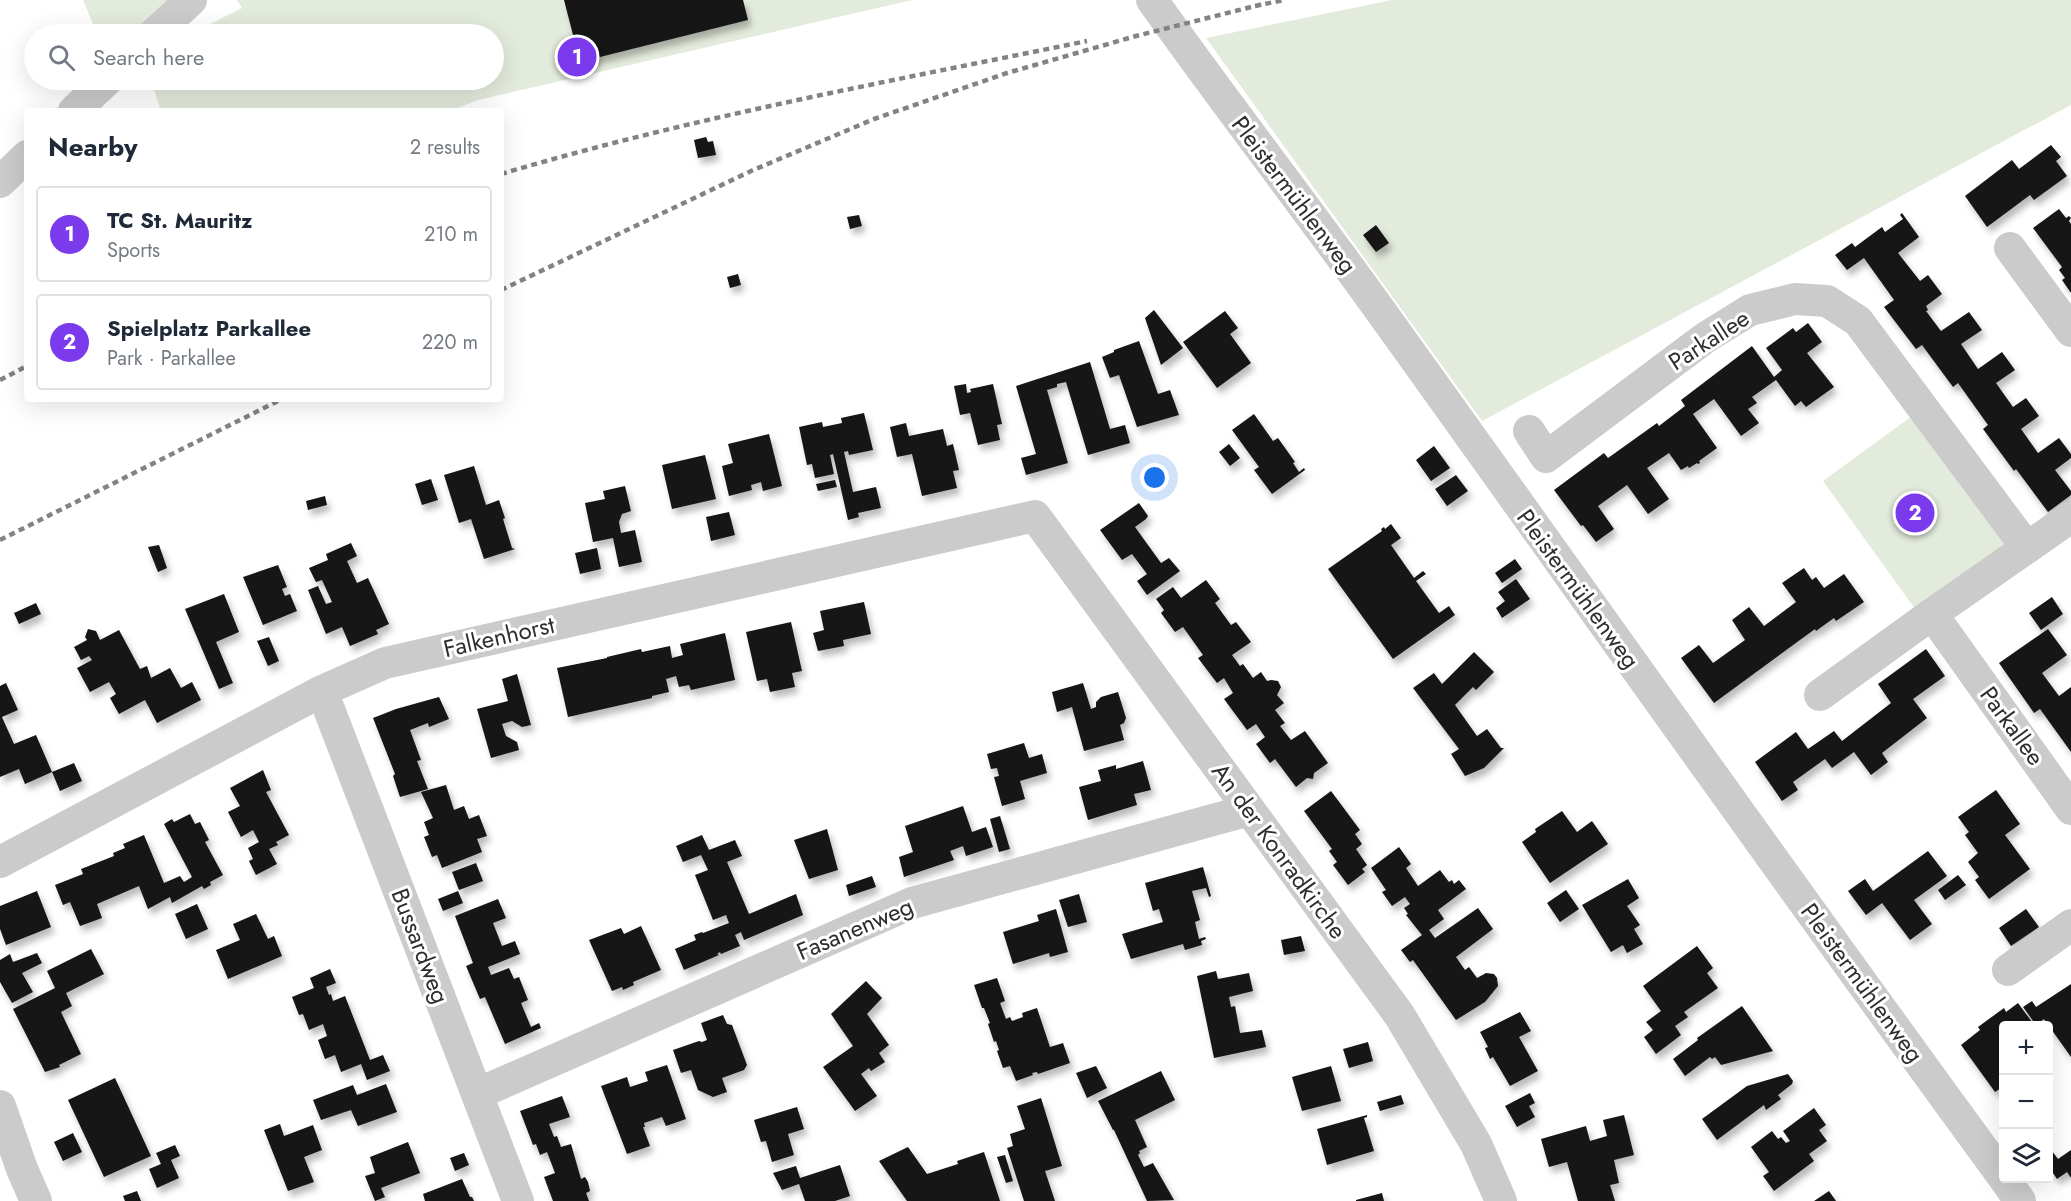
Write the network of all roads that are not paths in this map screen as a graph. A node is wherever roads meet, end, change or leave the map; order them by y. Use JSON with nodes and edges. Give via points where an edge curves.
{"nodes":[{"id":1,"x":190,"y":0,"type":"edge"},
{"id":2,"x":1152,"y":0,"type":"edge"},
{"id":3,"x":165,"y":24,"type":"edge"},
{"id":4,"x":96,"y":90,"type":"edge"},
{"id":5,"x":77,"y":108,"type":"edge"},
{"id":6,"x":24,"y":159,"type":"edge"},
{"id":7,"x":0,"y":182,"type":"edge"},
{"id":8,"x":2010,"y":248,"type":"dead end"},
{"id":9,"x":2071,"y":331,"type":"edge"},
{"id":10,"x":1529,"y":431,"type":"dead end"},
{"id":11,"x":1035,"y":516,"type":"joint"},
{"id":12,"x":2071,"y":517,"type":"edge"},
{"id":13,"x":2027,"y":548,"type":"junction"},
{"id":14,"x":1932,"y":614,"type":"junction"},
{"id":15,"x":322,"y":691,"type":"junction"},
{"id":16,"x":1820,"y":695,"type":"dead end"},
{"id":17,"x":2071,"y":809,"type":"edge"},
{"id":18,"x":1249,"y":810,"type":"junction"},
{"id":19,"x":0,"y":862,"type":"edge"},
{"id":20,"x":2071,"y":925,"type":"edge"},
{"id":21,"x":2008,"y":970,"type":"dead end"},
{"id":22,"x":477,"y":1094,"type":"junction"},
{"id":23,"x":0,"y":1106,"type":"edge"},
{"id":24,"x":1999,"y":1171,"type":"edge"},
{"id":25,"x":2007,"y":1183,"type":"edge"},
{"id":26,"x":36,"y":1201,"type":"edge"},
{"id":27,"x":518,"y":1201,"type":"edge"},
{"id":28,"x":1501,"y":1201,"type":"edge"},
{"id":29,"x":2020,"y":1201,"type":"edge"}],
"edges":[{"from":1,"to":3,"type":"street"},
{"from":2,"to":24,"type":"street","name":"Pleistermühlenweg"},
{"from":4,"to":5,"type":"street"},
{"from":6,"to":7,"type":"street"},
{"from":8,"to":9,"type":"street"},
{"from":10,"to":13,"type":"street","name":"Parkallee","via":[[1545,458],[1705,338],[1750,310],[1795,299],[1827,300],[1858,321]]},
{"from":11,"to":15,"type":"street","name":"Falkenhorst","via":[[385,663]]},
{"from":11,"to":18,"type":"street","name":"An der Konradkirche"},
{"from":12,"to":13,"type":"street"},
{"from":13,"to":14,"type":"street"},
{"from":14,"to":16,"type":"street"},
{"from":14,"to":17,"type":"street","name":"Parkallee"},
{"from":15,"to":19,"type":"street","name":"Falkenhorst"},
{"from":15,"to":22,"type":"street","name":"Bussardweg"},
{"from":18,"to":22,"type":"street","name":"Fasanenweg","via":[[912,903]]},
{"from":18,"to":28,"type":"street","name":"An der Konradkirche","via":[[1400,1017],[1476,1144]]},
{"from":20,"to":21,"type":"street"},
{"from":22,"to":27,"type":"street","name":"Bussardweg"},
{"from":23,"to":26,"type":"street"},
{"from":25,"to":29,"type":"street","name":"Pleistermühlenweg"}]}
